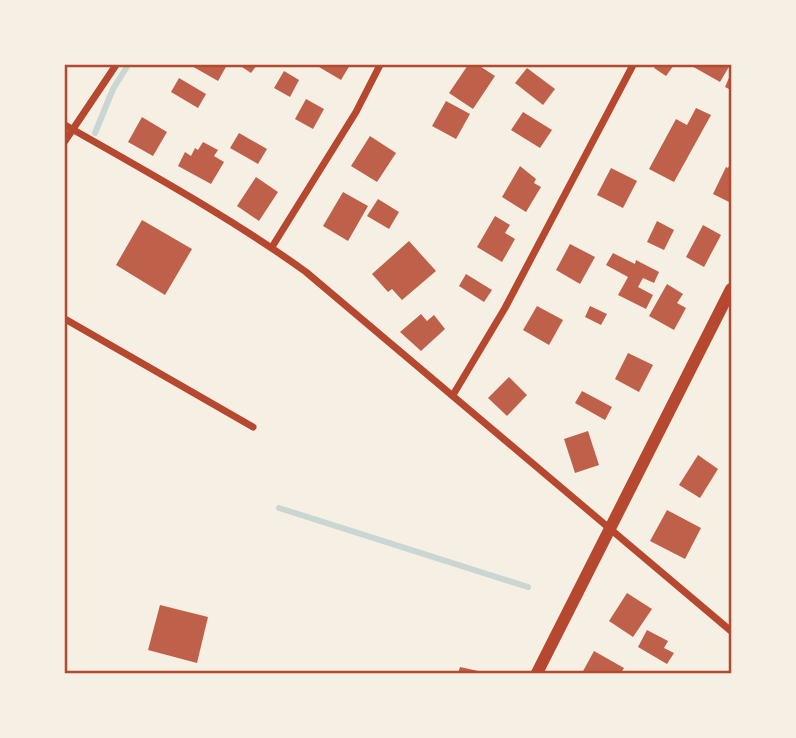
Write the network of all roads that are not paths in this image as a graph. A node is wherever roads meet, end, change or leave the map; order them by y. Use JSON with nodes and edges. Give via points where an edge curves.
{"nodes":[{"id":1,"x":116,"y":65,"type":"edge"},
{"id":2,"x":380,"y":65,"type":"edge"},
{"id":3,"x":633,"y":65,"type":"edge"},
{"id":4,"x":65,"y":125,"type":"edge"},
{"id":5,"x":73,"y":129,"type":"junction"},
{"id":6,"x":65,"y":141,"type":"edge"},
{"id":7,"x":272,"y":247,"type":"junction"},
{"id":8,"x":731,"y":289,"type":"edge"},
{"id":9,"x":65,"y":319,"type":"edge"},
{"id":10,"x":453,"y":395,"type":"junction"},
{"id":11,"x":253,"y":427,"type":"dead end"},
{"id":12,"x":609,"y":526,"type":"junction"},
{"id":13,"x":731,"y":631,"type":"edge"},
{"id":14,"x":537,"y":673,"type":"edge"}],
"edges":[{"from":1,"to":5,"type":"street"},
{"from":2,"to":7,"type":"street"},
{"from":3,"to":10,"type":"street","via":[[505,308]]},
{"from":4,"to":5,"type":"street"},
{"from":5,"to":6,"type":"street"},
{"from":5,"to":7,"type":"street"},
{"from":7,"to":10,"type":"street"},
{"from":8,"to":12,"type":"street"},
{"from":9,"to":11,"type":"street"},
{"from":10,"to":12,"type":"street"},
{"from":12,"to":13,"type":"street"},
{"from":12,"to":14,"type":"street"}]}
